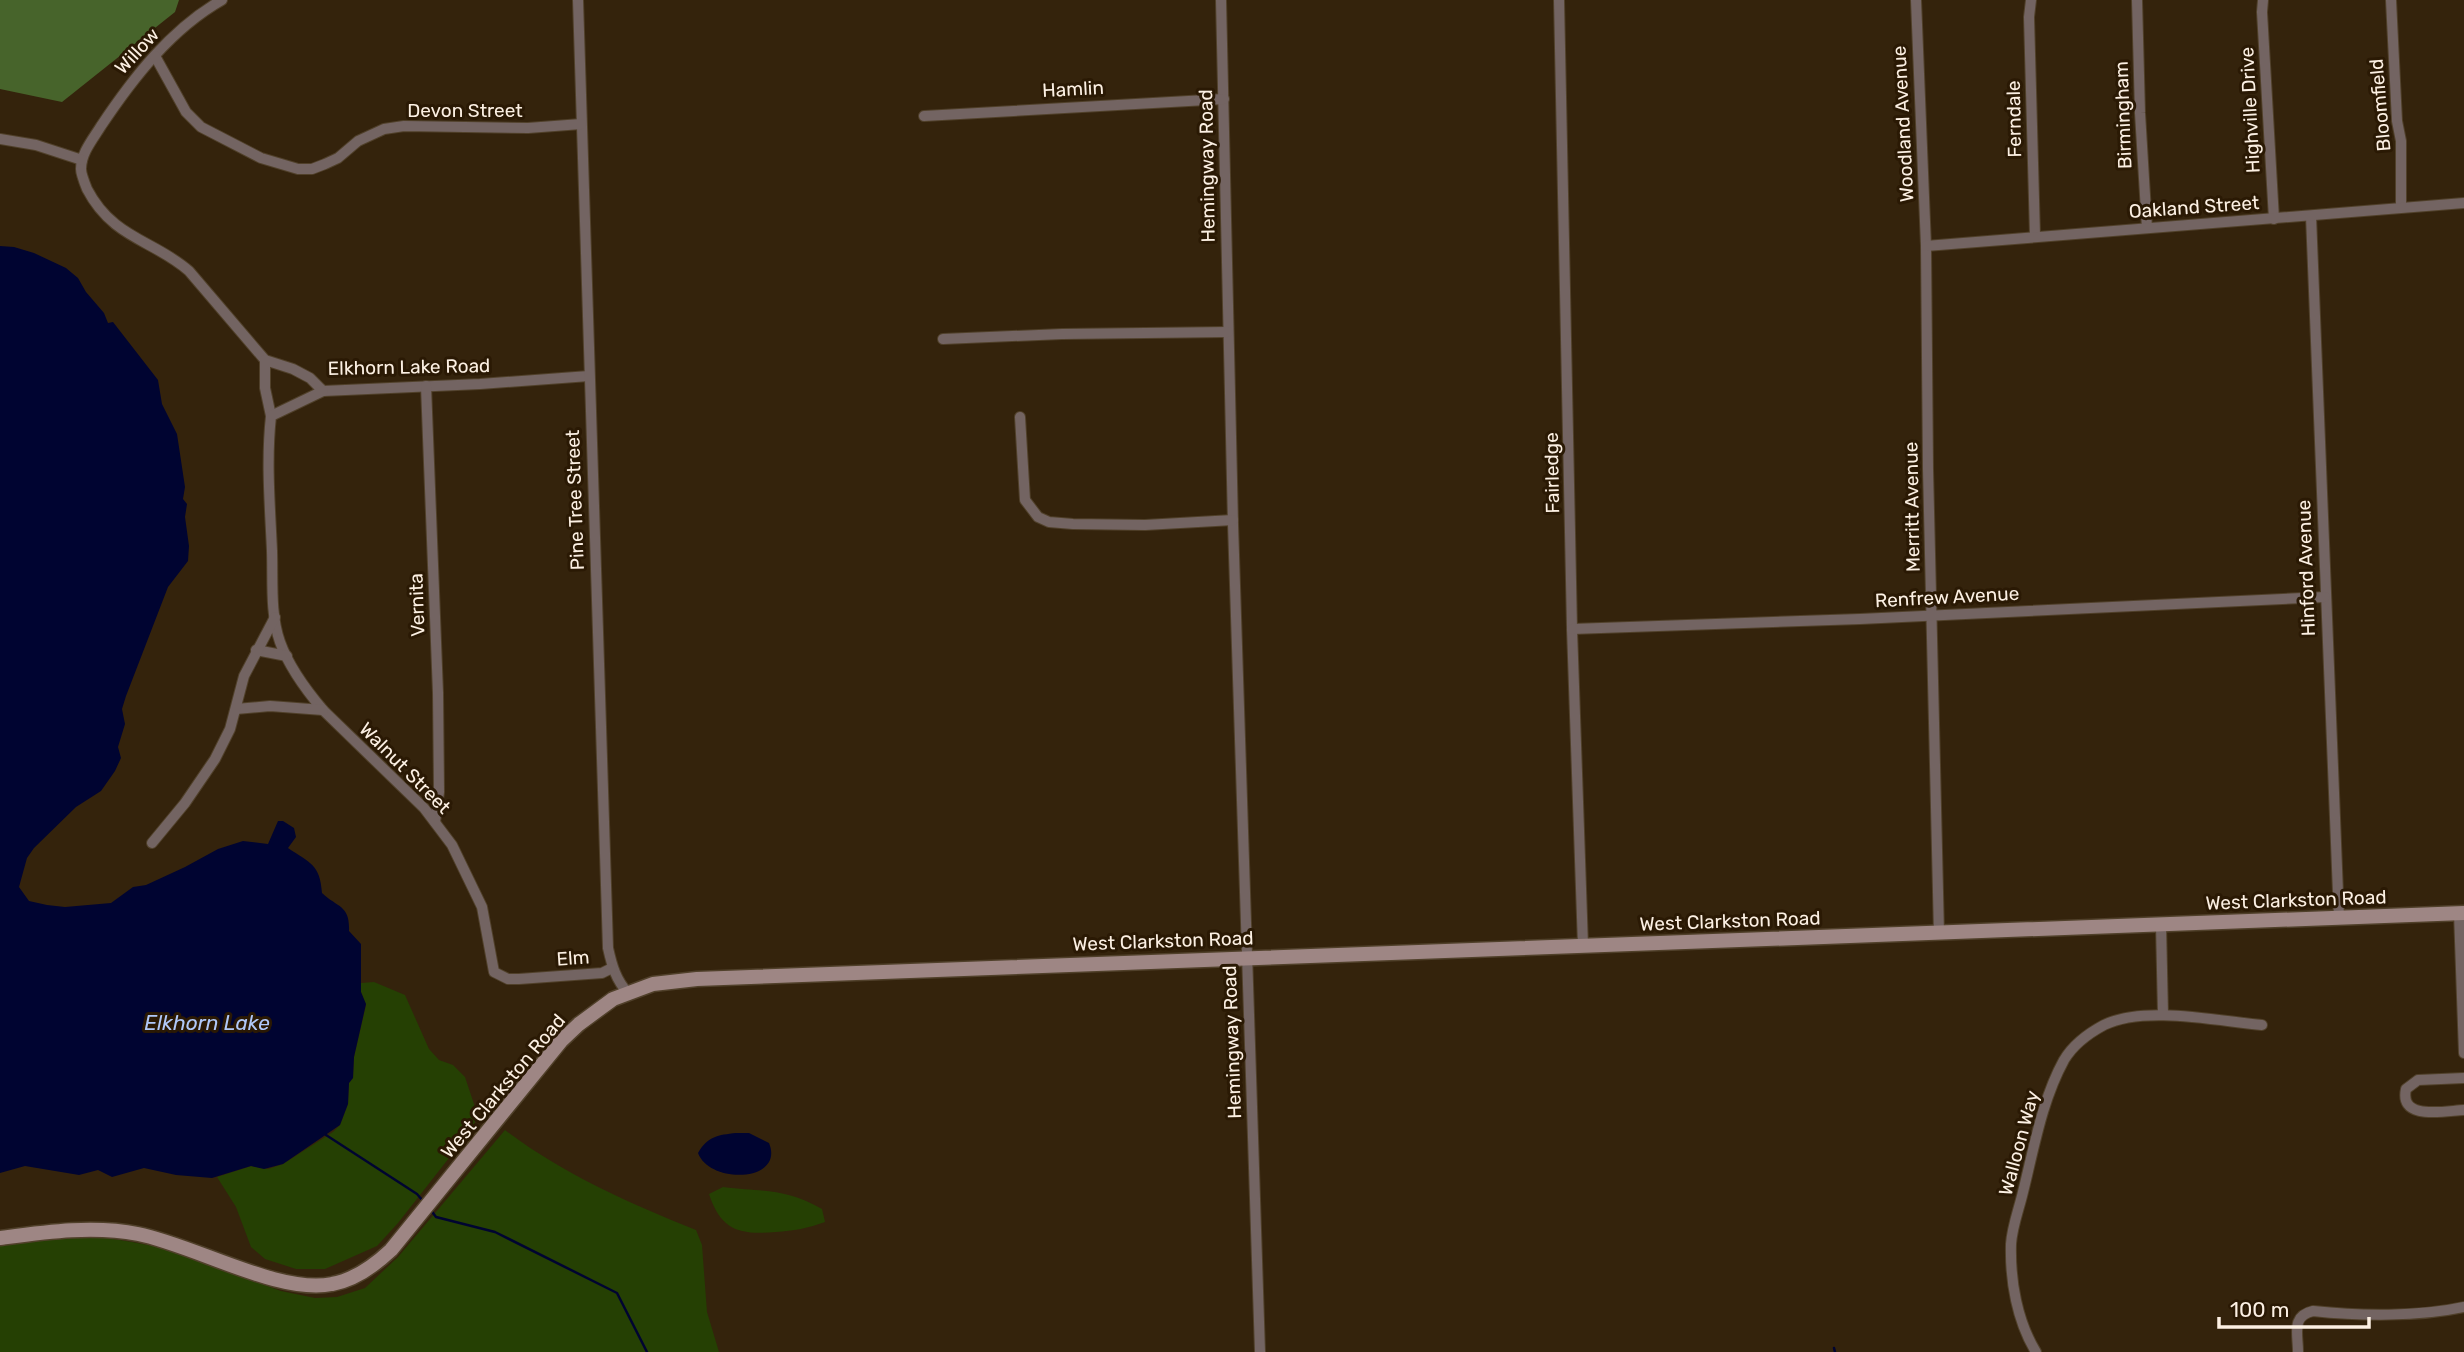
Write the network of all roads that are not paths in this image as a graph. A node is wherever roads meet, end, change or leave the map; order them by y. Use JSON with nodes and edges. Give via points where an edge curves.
{"nodes":[{"id":1,"x":578,"y":0,"type":"edge"},
{"id":2,"x":1221,"y":0,"type":"edge"},
{"id":3,"x":1559,"y":0,"type":"edge"},
{"id":4,"x":1916,"y":0,"type":"edge"},
{"id":5,"x":2031,"y":0,"type":"edge"},
{"id":6,"x":2137,"y":0,"type":"edge"},
{"id":7,"x":2263,"y":0,"type":"edge"},
{"id":8,"x":2391,"y":0,"type":"edge"},
{"id":9,"x":218,"y":2,"type":"edge"},
{"id":10,"x":155,"y":57,"type":"junction"},
{"id":11,"x":1224,"y":99,"type":"junction"},
{"id":12,"x":924,"y":116,"type":"dead end"},
{"id":13,"x":581,"y":124,"type":"junction"},
{"id":14,"x":0,"y":139,"type":"edge"},
{"id":15,"x":82,"y":160,"type":"junction"},
{"id":16,"x":2464,"y":203,"type":"edge"},
{"id":17,"x":2401,"y":207,"type":"junction"},
{"id":18,"x":2311,"y":216,"type":"junction"},
{"id":19,"x":2274,"y":219,"type":"junction"},
{"id":20,"x":2147,"y":228,"type":"junction"},
{"id":21,"x":2035,"y":236,"type":"junction"},
{"id":22,"x":1926,"y":246,"type":"junction"},
{"id":23,"x":1228,"y":332,"type":"junction"},
{"id":24,"x":943,"y":339,"type":"dead end"},
{"id":25,"x":265,"y":360,"type":"junction"},
{"id":26,"x":589,"y":376,"type":"junction"},
{"id":27,"x":426,"y":386,"type":"junction"},
{"id":28,"x":323,"y":391,"type":"junction"},
{"id":29,"x":271,"y":416,"type":"junction"},
{"id":30,"x":1020,"y":417,"type":"dead end"},
{"id":31,"x":1233,"y":520,"type":"junction"},
{"id":32,"x":2325,"y":597,"type":"junction"},
{"id":33,"x":1932,"y":614,"type":"junction"},
{"id":34,"x":275,"y":617,"type":"junction"},
{"id":35,"x":1572,"y":629,"type":"junction"},
{"id":36,"x":256,"y":650,"type":"junction"},
{"id":37,"x":287,"y":656,"type":"junction"},
{"id":38,"x":236,"y":709,"type":"junction"},
{"id":39,"x":323,"y":710,"type":"junction"},
{"id":40,"x":435,"y":822,"type":"junction"},
{"id":41,"x":152,"y":843,"type":"dead end"},
{"id":42,"x":2461,"y":913,"type":"edge"},
{"id":43,"x":2339,"y":918,"type":"junction"},
{"id":44,"x":2161,"y":925,"type":"junction"},
{"id":45,"x":1939,"y":934,"type":"junction"},
{"id":46,"x":1583,"y":946,"type":"junction"},
{"id":47,"x":1246,"y":958,"type":"junction"},
{"id":48,"x":612,"y":968,"type":"junction"},
{"id":49,"x":536,"y":978,"type":"joint"},
{"id":50,"x":628,"y":993,"type":"junction"},
{"id":51,"x":2163,"y":1014,"type":"junction"},
{"id":52,"x":2262,"y":1025,"type":"dead end"},
{"id":53,"x":2464,"y":1053,"type":"edge"},
{"id":54,"x":2464,"y":1078,"type":"edge"},
{"id":55,"x":2464,"y":1110,"type":"edge"},
{"id":56,"x":0,"y":1238,"type":"edge"},
{"id":57,"x":2464,"y":1307,"type":"edge"},
{"id":58,"x":1260,"y":1352,"type":"edge"},
{"id":59,"x":2036,"y":1352,"type":"edge"},
{"id":60,"x":2298,"y":1352,"type":"edge"}],
"edges":[{"from":1,"to":13,"type":"street","name":"Pine Tree Street"},
{"from":2,"to":11,"type":"street","name":"Hemingway Road"},
{"from":3,"to":35,"type":"street","name":"Fairledge"},
{"from":4,"to":22,"type":"street","name":"Woodland Avenue"},
{"from":5,"to":21,"type":"street","name":"Ferndale"},
{"from":6,"to":20,"type":"street","name":"Birmingham"},
{"from":7,"to":19,"type":"street","name":"Highville Drive"},
{"from":8,"to":17,"type":"street","name":"Bloomfield"},
{"from":9,"to":10,"type":"street","name":"Willow","via":[[171,38]]},
{"from":10,"to":13,"type":"street","name":"Devon Street","via":[[201,127],[261,158],[298,169],[312,169],[338,158],[358,141],[384,129]]},
{"from":10,"to":15,"type":"street","name":"Willow","via":[[121,96]]},
{"from":11,"to":12,"type":"street","name":"Hamlin"},
{"from":11,"to":23,"type":"street","name":"Hemingway Road"},
{"from":13,"to":26,"type":"street","name":"Pine Tree Street"},
{"from":14,"to":15,"type":"street"},
{"from":15,"to":25,"type":"street","via":[[80,170],[87,189],[116,226],[176,259]]},
{"from":16,"to":17,"type":"street","name":"Oakland Street"},
{"from":17,"to":18,"type":"street","name":"Oakland Street"},
{"from":18,"to":19,"type":"street","name":"Oakland Street"},
{"from":18,"to":32,"type":"street","name":"Hinford Avenue"},
{"from":19,"to":20,"type":"street","name":"Oakland Street"},
{"from":20,"to":21,"type":"street","name":"Oakland Street"},
{"from":21,"to":22,"type":"street","name":"Oakland Street"},
{"from":22,"to":33,"type":"street","name":"Merritt Avenue"},
{"from":23,"to":24,"type":"street"},
{"from":23,"to":31,"type":"street","name":"Hemingway Road"},
{"from":25,"to":28,"type":"street","name":"Elkhorn Lake Road","via":[[310,378]]},
{"from":25,"to":29,"type":"street","name":"Walnut Street"},
{"from":26,"to":27,"type":"street","name":"Elkhorn Lake Road"},
{"from":26,"to":48,"type":"street","name":"Pine Tree Street","via":[[607,936]]},
{"from":27,"to":28,"type":"street","name":"Elkhorn Lake Road"},
{"from":27,"to":40,"type":"street","name":"Vernita","via":[[438,692]]},
{"from":28,"to":29,"type":"street"},
{"from":29,"to":34,"type":"street","name":"Walnut Street","via":[[268,468]]},
{"from":30,"to":31,"type":"street","via":[[1025,500],[1038,517],[1073,524]]},
{"from":31,"to":47,"type":"street","name":"Hemingway Road"},
{"from":32,"to":33,"type":"street","name":"Renfrew Avenue"},
{"from":32,"to":43,"type":"street","name":"Hinford Avenue"},
{"from":33,"to":35,"type":"street","name":"Renfrew Avenue"},
{"from":33,"to":45,"type":"street","name":"Merritt Avenue"},
{"from":34,"to":36,"type":"street"},
{"from":34,"to":37,"type":"street","name":"Walnut Street"},
{"from":35,"to":46,"type":"street","name":"Fairledge"},
{"from":36,"to":37,"type":"street"},
{"from":36,"to":38,"type":"street"},
{"from":37,"to":39,"type":"street","name":"Walnut Street"},
{"from":38,"to":39,"type":"street"},
{"from":38,"to":41,"type":"street","via":[[215,759]]},
{"from":39,"to":40,"type":"street","name":"Walnut Street"},
{"from":40,"to":49,"type":"street","name":"Walnut Street","via":[[452,845],[482,907],[494,972],[508,979]]},
{"from":42,"to":43,"type":"main road","name":"West Clarkston Road"},
{"from":42,"to":53,"type":"street"},
{"from":43,"to":44,"type":"main road","name":"West Clarkston Road"},
{"from":44,"to":45,"type":"main road","name":"West Clarkston Road"},
{"from":44,"to":51,"type":"street"},
{"from":45,"to":46,"type":"main road","name":"West Clarkston Road"},
{"from":46,"to":47,"type":"main road","name":"West Clarkston Road"},
{"from":47,"to":50,"type":"main road","name":"West Clarkston Road","via":[[706,979]]},
{"from":47,"to":58,"type":"street","name":"Hemingway Road"},
{"from":48,"to":49,"type":"street","name":"Elm","via":[[602,973]]},
{"from":48,"to":50,"type":"street","name":"Pine Tree Street"},
{"from":50,"to":56,"type":"main road","name":"West Clarkston Road","via":[[613,999],[561,1041],[391,1250],[377,1264],[347,1280],[309,1286],[273,1279],[137,1234],[50,1231]]},
{"from":51,"to":52,"type":"street","name":"Walloon Way"},
{"from":51,"to":59,"type":"street","name":"Walloon Way","via":[[2123,1018],[2081,1041],[2064,1059],[2043,1110],[2011,1241],[2015,1295]]},
{"from":54,"to":55,"type":"street","via":[[2418,1080],[2406,1089],[2404,1097],[2415,1111]]},
{"from":57,"to":60,"type":"street","via":[[2402,1313],[2306,1312],[2296,1324]]}]}
